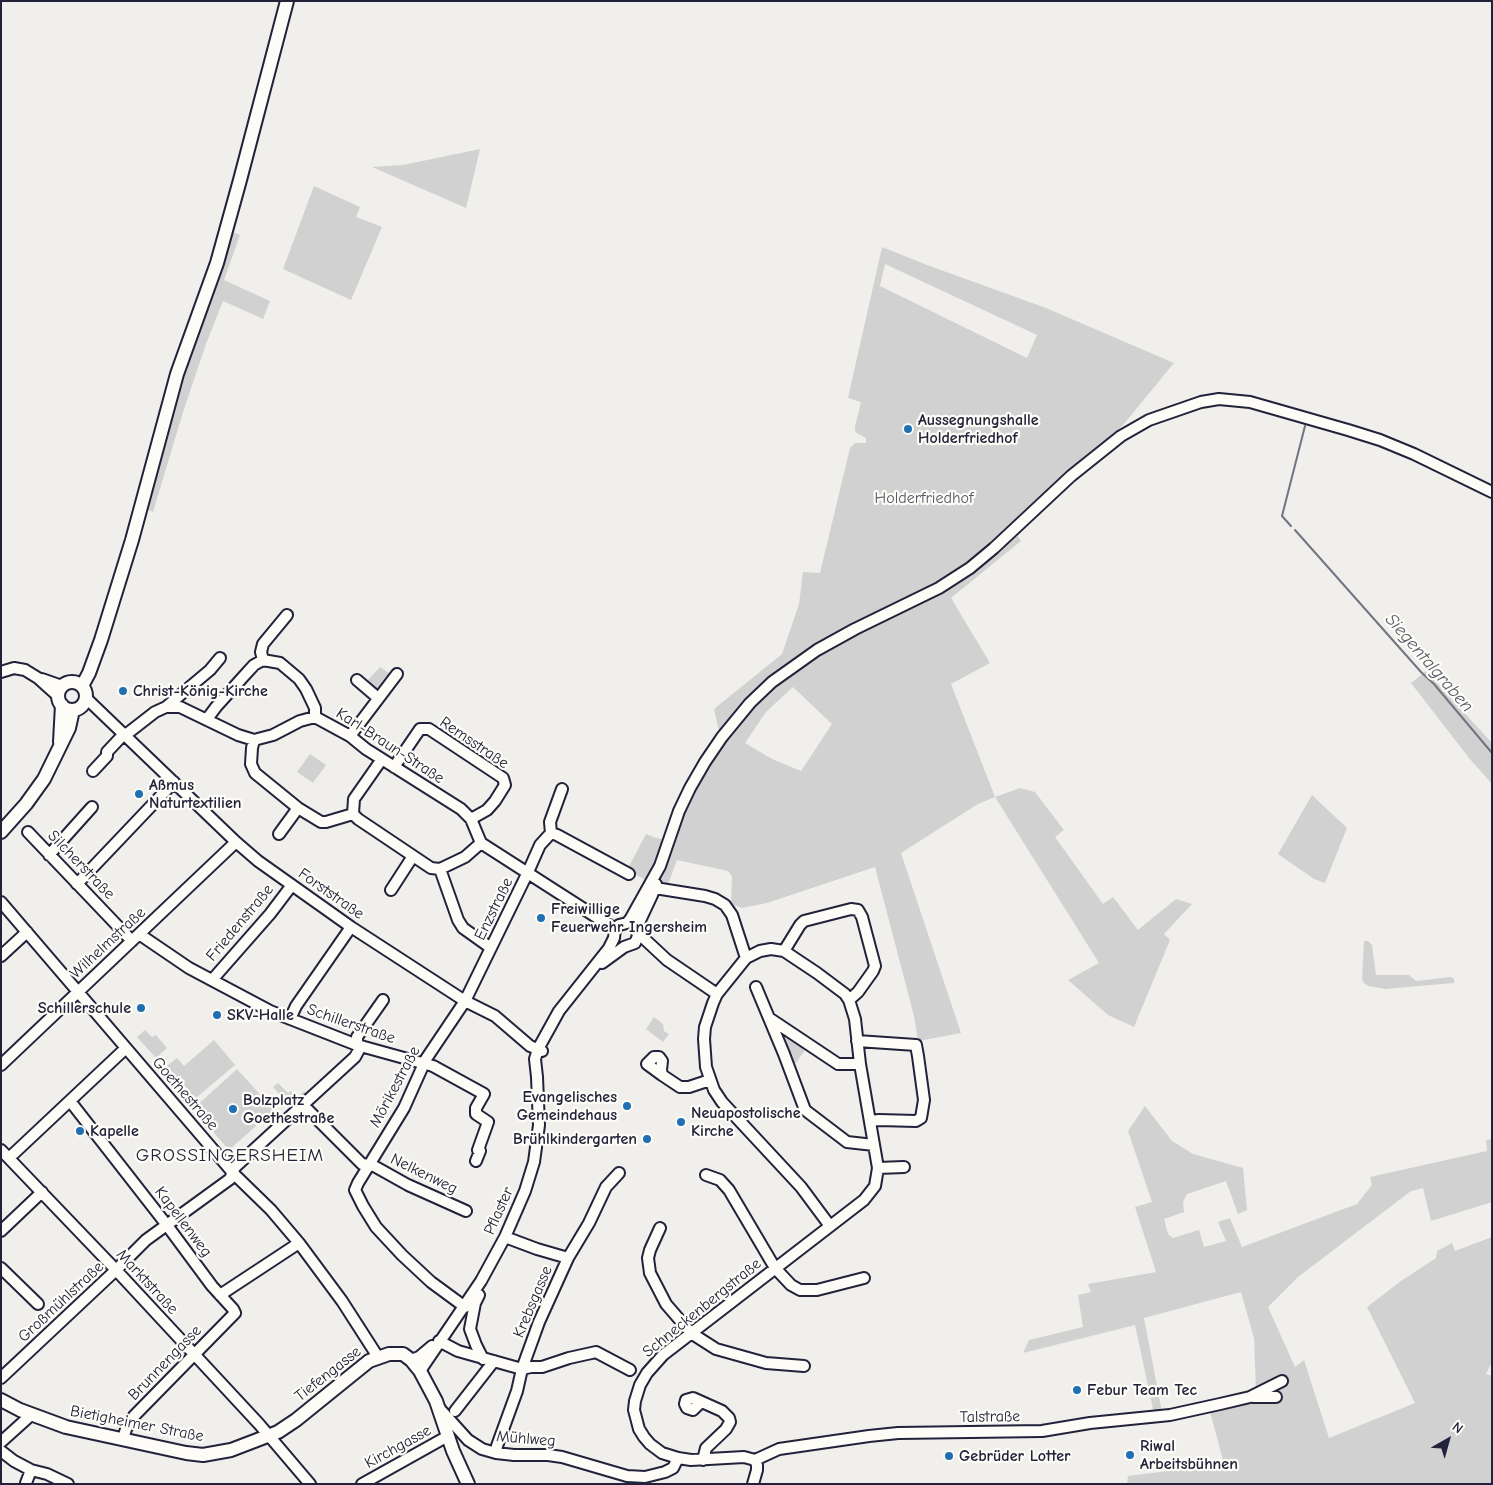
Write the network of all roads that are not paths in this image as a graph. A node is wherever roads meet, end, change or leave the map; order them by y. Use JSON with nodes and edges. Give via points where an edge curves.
{"nodes":[{"id":1,"x":287,"y":1,"type":"edge"},
{"id":2,"x":1492,"y":492,"type":"edge"},
{"id":3,"x":287,"y":615,"type":"dead end"},
{"id":4,"x":220,"y":658,"type":"dead end"},
{"id":5,"x":263,"y":660,"type":"junction"},
{"id":6,"x":1,"y":672,"type":"edge"},
{"id":7,"x":396,"y":674,"type":"dead end"},
{"id":8,"x":357,"y":680,"type":"dead end"},
{"id":9,"x":72,"y":696,"type":"junction"},
{"id":10,"x":378,"y":698,"type":"junction"},
{"id":11,"x":166,"y":707,"type":"junction"},
{"id":12,"x":315,"y":716,"type":"junction"},
{"id":13,"x":207,"y":719,"type":"junction"},
{"id":14,"x":123,"y":735,"type":"junction"},
{"id":15,"x":350,"y":736,"type":"junction"},
{"id":16,"x":254,"y":740,"type":"junction"},
{"id":17,"x":382,"y":759,"type":"junction"},
{"id":18,"x":394,"y":767,"type":"junction"},
{"id":19,"x":93,"y":771,"type":"dead end"},
{"id":20,"x":174,"y":782,"type":"junction"},
{"id":21,"x":562,"y":789,"type":"dead end"},
{"id":22,"x":92,"y":807,"type":"dead end"},
{"id":23,"x":298,"y":808,"type":"junction"},
{"id":24,"x":353,"y":814,"type":"junction"},
{"id":25,"x":471,"y":819,"type":"junction"},
{"id":26,"x":1,"y":832,"type":"edge"},
{"id":27,"x":28,"y":832,"type":"dead end"},
{"id":28,"x":551,"y":833,"type":"junction"},
{"id":29,"x":279,"y":834,"type":"dead end"},
{"id":30,"x":236,"y":842,"type":"junction"},
{"id":31,"x":481,"y":843,"type":"junction"},
{"id":32,"x":50,"y":855,"type":"junction"},
{"id":33,"x":413,"y":856,"type":"junction"},
{"id":34,"x":660,"y":866,"type":"junction"},
{"id":35,"x":440,"y":869,"type":"junction"},
{"id":36,"x":528,"y":872,"type":"junction"},
{"id":37,"x":629,"y":874,"type":"dead end"},
{"id":38,"x":77,"y":884,"type":"junction"},
{"id":39,"x":292,"y":885,"type":"junction"},
{"id":40,"x":655,"y":888,"type":"junction"},
{"id":41,"x":391,"y":890,"type":"dead end"},
{"id":42,"x":1,"y":902,"type":"edge"},
{"id":43,"x":627,"y":923,"type":"junction"},
{"id":44,"x":351,"y":927,"type":"junction"},
{"id":45,"x":637,"y":931,"type":"junction"},
{"id":46,"x":27,"y":932,"type":"junction"},
{"id":47,"x":615,"y":933,"type":"junction"},
{"id":48,"x":136,"y":937,"type":"junction"},
{"id":49,"x":628,"y":946,"type":"junction"},
{"id":50,"x":491,"y":948,"type":"junction"},
{"id":51,"x":784,"y":951,"type":"junction"},
{"id":52,"x":1,"y":956,"type":"edge"},
{"id":53,"x":746,"y":958,"type":"junction"},
{"id":54,"x":667,"y":960,"type":"junction"},
{"id":55,"x":590,"y":973,"type":"junction"},
{"id":56,"x":212,"y":980,"type":"junction"},
{"id":57,"x":756,"y":987,"type":"dead end"},
{"id":58,"x":78,"y":992,"type":"junction"},
{"id":59,"x":717,"y":994,"type":"junction"},
{"id":60,"x":383,"y":1000,"type":"dead end"},
{"id":61,"x":850,"y":1000,"type":"junction"},
{"id":62,"x":465,"y":1001,"type":"junction"},
{"id":63,"x":768,"y":1017,"type":"junction"},
{"id":64,"x":290,"y":1019,"type":"junction"},
{"id":65,"x":857,"y":1041,"type":"junction"},
{"id":66,"x":357,"y":1045,"type":"junction"},
{"id":67,"x":126,"y":1048,"type":"junction"},
{"id":68,"x":540,"y":1050,"type":"junction"},
{"id":69,"x":424,"y":1062,"type":"junction"},
{"id":70,"x":1,"y":1064,"type":"edge"},
{"id":71,"x":860,"y":1064,"type":"junction"},
{"id":72,"x":662,"y":1075,"type":"dead end"},
{"id":73,"x":710,"y":1080,"type":"junction"},
{"id":74,"x":70,"y":1101,"type":"junction"},
{"id":75,"x":302,"y":1104,"type":"junction"},
{"id":76,"x":871,"y":1121,"type":"junction"},
{"id":77,"x":874,"y":1144,"type":"junction"},
{"id":78,"x":1,"y":1150,"type":"edge"},
{"id":79,"x":9,"y":1158,"type":"junction"},
{"id":80,"x":476,"y":1161,"type":"dead end"},
{"id":81,"x":369,"y":1165,"type":"junction"},
{"id":82,"x":878,"y":1168,"type":"junction"},
{"id":83,"x":904,"y":1168,"type":"dead end"},
{"id":84,"x":619,"y":1173,"type":"dead end"},
{"id":85,"x":234,"y":1174,"type":"junction"},
{"id":86,"x":706,"y":1175,"type":"dead end"},
{"id":87,"x":42,"y":1192,"type":"junction"},
{"id":88,"x":466,"y":1211,"type":"dead end"},
{"id":89,"x":166,"y":1224,"type":"junction"},
{"id":90,"x":830,"y":1226,"type":"junction"},
{"id":91,"x":660,"y":1228,"type":"dead end"},
{"id":92,"x":1,"y":1231,"type":"edge"},
{"id":93,"x":505,"y":1237,"type":"junction"},
{"id":94,"x":298,"y":1243,"type":"junction"},
{"id":95,"x":568,"y":1258,"type":"junction"},
{"id":96,"x":1,"y":1268,"type":"edge"},
{"id":97,"x":775,"y":1268,"type":"junction"},
{"id":98,"x":116,"y":1270,"type":"junction"},
{"id":99,"x":864,"y":1278,"type":"dead end"},
{"id":100,"x":481,"y":1281,"type":"junction"},
{"id":101,"x":220,"y":1295,"type":"junction"},
{"id":102,"x":38,"y":1304,"type":"dead end"},
{"id":103,"x":465,"y":1307,"type":"junction"},
{"id":104,"x":235,"y":1313,"type":"joint"},
{"id":105,"x":691,"y":1333,"type":"junction"},
{"id":106,"x":439,"y":1341,"type":"junction"},
{"id":107,"x":193,"y":1355,"type":"junction"},
{"id":108,"x":378,"y":1357,"type":"junction"},
{"id":109,"x":483,"y":1358,"type":"junction"},
{"id":110,"x":411,"y":1360,"type":"junction"},
{"id":111,"x":494,"y":1361,"type":"junction"},
{"id":112,"x":804,"y":1366,"type":"dead end"},
{"id":113,"x":522,"y":1369,"type":"junction"},
{"id":114,"x":630,"y":1370,"type":"dead end"},
{"id":115,"x":420,"y":1371,"type":"junction"},
{"id":116,"x":1,"y":1378,"type":"edge"},
{"id":117,"x":1282,"y":1381,"type":"dead end"},
{"id":118,"x":1250,"y":1396,"type":"junction"},
{"id":119,"x":1276,"y":1397,"type":"dead end"},
{"id":120,"x":1,"y":1400,"type":"edge"},
{"id":121,"x":701,"y":1402,"type":"dead end"},
{"id":122,"x":438,"y":1407,"type":"junction"},
{"id":123,"x":455,"y":1411,"type":"dead end"},
{"id":124,"x":31,"y":1415,"type":"junction"},
{"id":125,"x":268,"y":1436,"type":"junction"},
{"id":126,"x":448,"y":1436,"type":"junction"},
{"id":127,"x":123,"y":1439,"type":"junction"},
{"id":128,"x":1,"y":1442,"type":"edge"},
{"id":129,"x":1,"y":1451,"type":"edge"},
{"id":130,"x":496,"y":1453,"type":"junction"},
{"id":131,"x":678,"y":1458,"type":"junction"},
{"id":132,"x":703,"y":1460,"type":"junction"},
{"id":133,"x":755,"y":1460,"type":"junction"},
{"id":134,"x":31,"y":1470,"type":"junction"},
{"id":135,"x":26,"y":1483,"type":"edge"},
{"id":136,"x":68,"y":1484,"type":"edge"},
{"id":137,"x":310,"y":1484,"type":"edge"},
{"id":138,"x":362,"y":1484,"type":"edge"},
{"id":139,"x":468,"y":1484,"type":"edge"},
{"id":140,"x":753,"y":1484,"type":"edge"}],
"edges":[{"from":1,"to":9,"type":"main road","via":[[217,263],[177,374],[126,559],[94,659]]},
{"from":2,"to":34,"type":"street","via":[[1380,440],[1250,402],[1211,400],[1149,420],[1095,456],[970,568],[939,588],[817,650],[750,702],[722,737],[690,788]]},
{"from":3,"to":5,"type":"street","via":[[263,644]]},
{"from":4,"to":11,"type":"street"},
{"from":5,"to":12,"type":"street","via":[[280,663],[299,680],[315,708]]},
{"from":5,"to":13,"type":"street","via":[[248,671]]},
{"from":6,"to":9,"type":"street","name":"Forststraße","via":[[21,668]]},
{"from":7,"to":10,"type":"street"},
{"from":8,"to":10,"type":"street"},
{"from":9,"to":14,"type":"street","name":"Forststraße","via":[[101,714]]},
{"from":9,"to":26,"type":"main road","via":[[69,728],[60,747],[40,785]]},
{"from":10,"to":15,"type":"street"},
{"from":11,"to":13,"type":"street","via":[[180,706]]},
{"from":11,"to":14,"type":"street"},
{"from":12,"to":15,"type":"street","name":"Karl-Braun-Straße"},
{"from":12,"to":16,"type":"street","name":"Karl-Braun-Straße"},
{"from":13,"to":16,"type":"street"},
{"from":14,"to":19,"type":"street"},
{"from":14,"to":20,"type":"street","name":"Forststraße"},
{"from":15,"to":17,"type":"street","name":"Karl-Braun-Straße"},
{"from":16,"to":23,"type":"street","via":[[251,764],[255,773]]},
{"from":17,"to":18,"type":"street","name":"Karl-Braun-Straße"},
{"from":17,"to":24,"type":"street","via":[[354,800]]},
{"from":18,"to":25,"type":"street","name":"Karl-Braun-Straße","via":[[461,809]]},
{"from":18,"to":25,"type":"street","name":"Remsstraße","via":[[420,730],[429,729],[503,778],[505,784],[495,801]]},
{"from":20,"to":30,"type":"street","name":"Forststraße"},
{"from":20,"to":38,"type":"street"},
{"from":21,"to":28,"type":"street","name":"Enzstraße","via":[[550,822]]},
{"from":22,"to":32,"type":"street"},
{"from":23,"to":24,"type":"street","via":[[321,822]]},
{"from":23,"to":29,"type":"street"},
{"from":24,"to":33,"type":"street"},
{"from":25,"to":31,"type":"street","name":"Karl-Braun-Straße"},
{"from":27,"to":32,"type":"street","name":"Silcherstraße"},
{"from":28,"to":36,"type":"street","name":"Enzstraße","via":[[540,845]]},
{"from":28,"to":37,"type":"street"},
{"from":30,"to":39,"type":"street","name":"Forststraße"},
{"from":30,"to":48,"type":"street","name":"Wilhelmstraße"},
{"from":31,"to":35,"type":"street","via":[[465,857]]},
{"from":31,"to":36,"type":"street"},
{"from":32,"to":38,"type":"street","name":"Silcherstraße"},
{"from":33,"to":35,"type":"street","via":[[431,868]]},
{"from":33,"to":41,"type":"street"},
{"from":34,"to":40,"type":"street"},
{"from":34,"to":43,"type":"street"},
{"from":35,"to":50,"type":"street","via":[[460,924]]},
{"from":36,"to":47,"type":"street"},
{"from":36,"to":50,"type":"street","name":"Enzstraße"},
{"from":38,"to":48,"type":"street","name":"Silcherstraße"},
{"from":39,"to":44,"type":"street","name":"Forststraße"},
{"from":39,"to":56,"type":"street","name":"Friedenstraße"},
{"from":40,"to":45,"type":"street"},
{"from":40,"to":53,"type":"street","via":[[705,896],[725,905],[732,915]]},
{"from":42,"to":46,"type":"street","name":"Goethestraße"},
{"from":43,"to":45,"type":"street"},
{"from":43,"to":47,"type":"street","via":[[619,925]]},
{"from":44,"to":62,"type":"street","name":"Forststraße"},
{"from":44,"to":64,"type":"street"},
{"from":45,"to":49,"type":"street","via":[[637,940]]},
{"from":45,"to":54,"type":"street"},
{"from":46,"to":52,"type":"street"},
{"from":46,"to":58,"type":"street","name":"Goethestraße"},
{"from":47,"to":49,"type":"street","via":[[620,946]]},
{"from":47,"to":55,"type":"street","via":[[609,948]]},
{"from":48,"to":56,"type":"street","name":"Schillerstraße"},
{"from":48,"to":58,"type":"street","name":"Wilhelmstraße"},
{"from":49,"to":54,"type":"street","via":[[643,948]]},
{"from":49,"to":55,"type":"street"},
{"from":50,"to":62,"type":"street","name":"Enzstraße"},
{"from":51,"to":53,"type":"street","via":[[760,951]]},
{"from":51,"to":61,"type":"street"},
{"from":51,"to":61,"type":"street","via":[[804,921],[851,908],[858,910],[874,966]]},
{"from":53,"to":59,"type":"street"},
{"from":54,"to":59,"type":"street"},
{"from":55,"to":68,"type":"street","name":"Pflaster","via":[[559,1011]]},
{"from":56,"to":64,"type":"street","name":"Schillerstraße","via":[[270,1012]]},
{"from":57,"to":63,"type":"street"},
{"from":58,"to":67,"type":"street","name":"Goethestraße"},
{"from":58,"to":70,"type":"street","name":"Wilhelmstraße"},
{"from":59,"to":73,"type":"street","via":[[708,1015],[704,1039]]},
{"from":60,"to":66,"type":"street","name":"Großmühlstraße","via":[[357,1037]]},
{"from":61,"to":65,"type":"street"},
{"from":62,"to":68,"type":"street","name":"Forststraße","via":[[495,1016]]},
{"from":62,"to":69,"type":"street","name":"Mörikestraße"},
{"from":63,"to":71,"type":"street","via":[[838,1064]]},
{"from":63,"to":77,"type":"street","via":[[805,1110],[847,1142]]},
{"from":64,"to":66,"type":"street","name":"Schillerstraße"},
{"from":65,"to":71,"type":"street"},
{"from":65,"to":76,"type":"street","via":[[916,1045],[918,1056],[924,1100],[921,1118],[916,1121]]},
{"from":66,"to":69,"type":"street","name":"Schillerstraße"},
{"from":66,"to":75,"type":"street","name":"Großmühlstraße","via":[[355,1057]]},
{"from":67,"to":74,"type":"street"},
{"from":67,"to":85,"type":"street","name":"Goethestraße"},
{"from":68,"to":93,"type":"street","name":"Pflaster","via":[[537,1077],[540,1125],[534,1162]]},
{"from":69,"to":80,"type":"street","name":"Schillerstraße","via":[[484,1094],[476,1114],[488,1122]]},
{"from":69,"to":81,"type":"street","name":"Mörikestraße","via":[[404,1108]]},
{"from":71,"to":76,"type":"street"},
{"from":72,"to":73,"type":"street","via":[[680,1087]]},
{"from":73,"to":90,"type":"street","via":[[722,1102],[801,1187]]},
{"from":74,"to":79,"type":"street"},
{"from":74,"to":89,"type":"street","name":"Kapellenweg"},
{"from":75,"to":81,"type":"street","name":"Nelkenweg","via":[[362,1164]]},
{"from":75,"to":85,"type":"street","name":"Großmühlstraße","via":[[236,1167]]},
{"from":76,"to":77,"type":"street"},
{"from":77,"to":82,"type":"street"},
{"from":78,"to":79,"type":"street","name":"Marktstraße"},
{"from":79,"to":87,"type":"street","name":"Marktstraße"},
{"from":81,"to":88,"type":"street","name":"Nelkenweg"},
{"from":81,"to":103,"type":"street","name":"Mörikestraße","via":[[355,1190],[376,1227],[431,1282]]},
{"from":82,"to":83,"type":"street"},
{"from":82,"to":90,"type":"street","name":"Schneckenbergstraße","via":[[870,1194]]},
{"from":84,"to":95,"type":"street","name":"Krebsgasse","via":[[606,1187]]},
{"from":85,"to":89,"type":"street","name":"Großmühlstraße","via":[[222,1186]]},
{"from":85,"to":94,"type":"street","name":"Goethestraße","via":[[271,1210]]},
{"from":86,"to":97,"type":"street","via":[[720,1180],[729,1190]]},
{"from":87,"to":92,"type":"street"},
{"from":87,"to":98,"type":"street","name":"Marktstraße"},
{"from":89,"to":98,"type":"street","name":"Großmühlstraße"},
{"from":89,"to":101,"type":"street","name":"Kapellenweg"},
{"from":90,"to":97,"type":"street","name":"Schneckenbergstraße"},
{"from":91,"to":105,"type":"street","via":[[648,1258],[650,1273],[666,1304]]},
{"from":93,"to":95,"type":"street"},
{"from":93,"to":100,"type":"street","name":"Pflaster"},
{"from":94,"to":101,"type":"street"},
{"from":94,"to":108,"type":"street","name":"Goethestraße","via":[[342,1301]]},
{"from":95,"to":113,"type":"street","name":"Krebsgasse"},
{"from":96,"to":102,"type":"street"},
{"from":97,"to":99,"type":"street","via":[[800,1290],[817,1290]]},
{"from":97,"to":105,"type":"street","name":"Schneckenbergstraße"},
{"from":98,"to":107,"type":"street","name":"Marktstraße"},
{"from":98,"to":116,"type":"street","name":"Großmühlstraße"},
{"from":100,"to":103,"type":"street","name":"Pflaster"},
{"from":100,"to":109,"type":"street","via":[[470,1329]]},
{"from":101,"to":104,"type":"street","name":"Kapellenweg"},
{"from":103,"to":106,"type":"street","name":"Pflaster"},
{"from":104,"to":107,"type":"street","name":"Brunnengasse"},
{"from":105,"to":112,"type":"street","via":[[716,1349],[766,1363]]},
{"from":105,"to":131,"type":"street","name":"Schneckenbergstraße","via":[[651,1368],[640,1385],[634,1410],[636,1421],[650,1444]]},
{"from":106,"to":109,"type":"street"},
{"from":106,"to":110,"type":"street","name":"Pflaster"},
{"from":106,"to":115,"type":"street","name":"Pflaster"},
{"from":107,"to":125,"type":"street","name":"Marktstraße"},
{"from":107,"to":127,"type":"street","name":"Brunnengasse","via":[[134,1416]]},
{"from":108,"to":110,"type":"main road","name":"Tiefengasse","via":[[397,1353]]},
{"from":108,"to":125,"type":"main road","name":"Tiefengasse","via":[[296,1420]]},
{"from":109,"to":111,"type":"street"},
{"from":110,"to":115,"type":"main road"},
{"from":111,"to":113,"type":"street"},
{"from":111,"to":123,"type":"street"},
{"from":113,"to":114,"type":"street","via":[[542,1367],[596,1352]]},
{"from":113,"to":130,"type":"street","name":"Krebsgasse"},
{"from":115,"to":122,"type":"main road"},
{"from":117,"to":118,"type":"street","name":"Talstraße"},
{"from":118,"to":119,"type":"street","name":"Talstraße"},
{"from":118,"to":133,"type":"street","name":"Talstraße","via":[[1170,1415],[1042,1431],[869,1436],[779,1449]]},
{"from":120,"to":124,"type":"main road","name":"Bietigheimer Straße"},
{"from":121,"to":132,"type":"street","via":[[722,1411],[730,1422],[706,1448]]},
{"from":122,"to":126,"type":"main road"},
{"from":122,"to":130,"type":"street","name":"Mühlweg","via":[[468,1440]]},
{"from":124,"to":127,"type":"main road","name":"Bietigheimer Straße","via":[[66,1427]]},
{"from":124,"to":128,"type":"street"},
{"from":125,"to":127,"type":"main road","name":"Bietigheimer Straße","via":[[231,1450],[203,1455]]},
{"from":125,"to":137,"type":"street","name":"Marktstraße"},
{"from":126,"to":138,"type":"street","name":"Kirchgasse"},
{"from":126,"to":139,"type":"main road"},
{"from":129,"to":134,"type":"street"},
{"from":130,"to":131,"type":"street","name":"Mühlweg","via":[[562,1457],[636,1477],[665,1472],[673,1468]]},
{"from":131,"to":132,"type":"street","name":"Schneckenbergstraße"},
{"from":132,"to":133,"type":"street","name":"Schneckenbergstraße","via":[[744,1457]]},
{"from":133,"to":140,"type":"street","via":[[757,1470]]},
{"from":134,"to":135,"type":"street"},
{"from":134,"to":136,"type":"street"}]}
